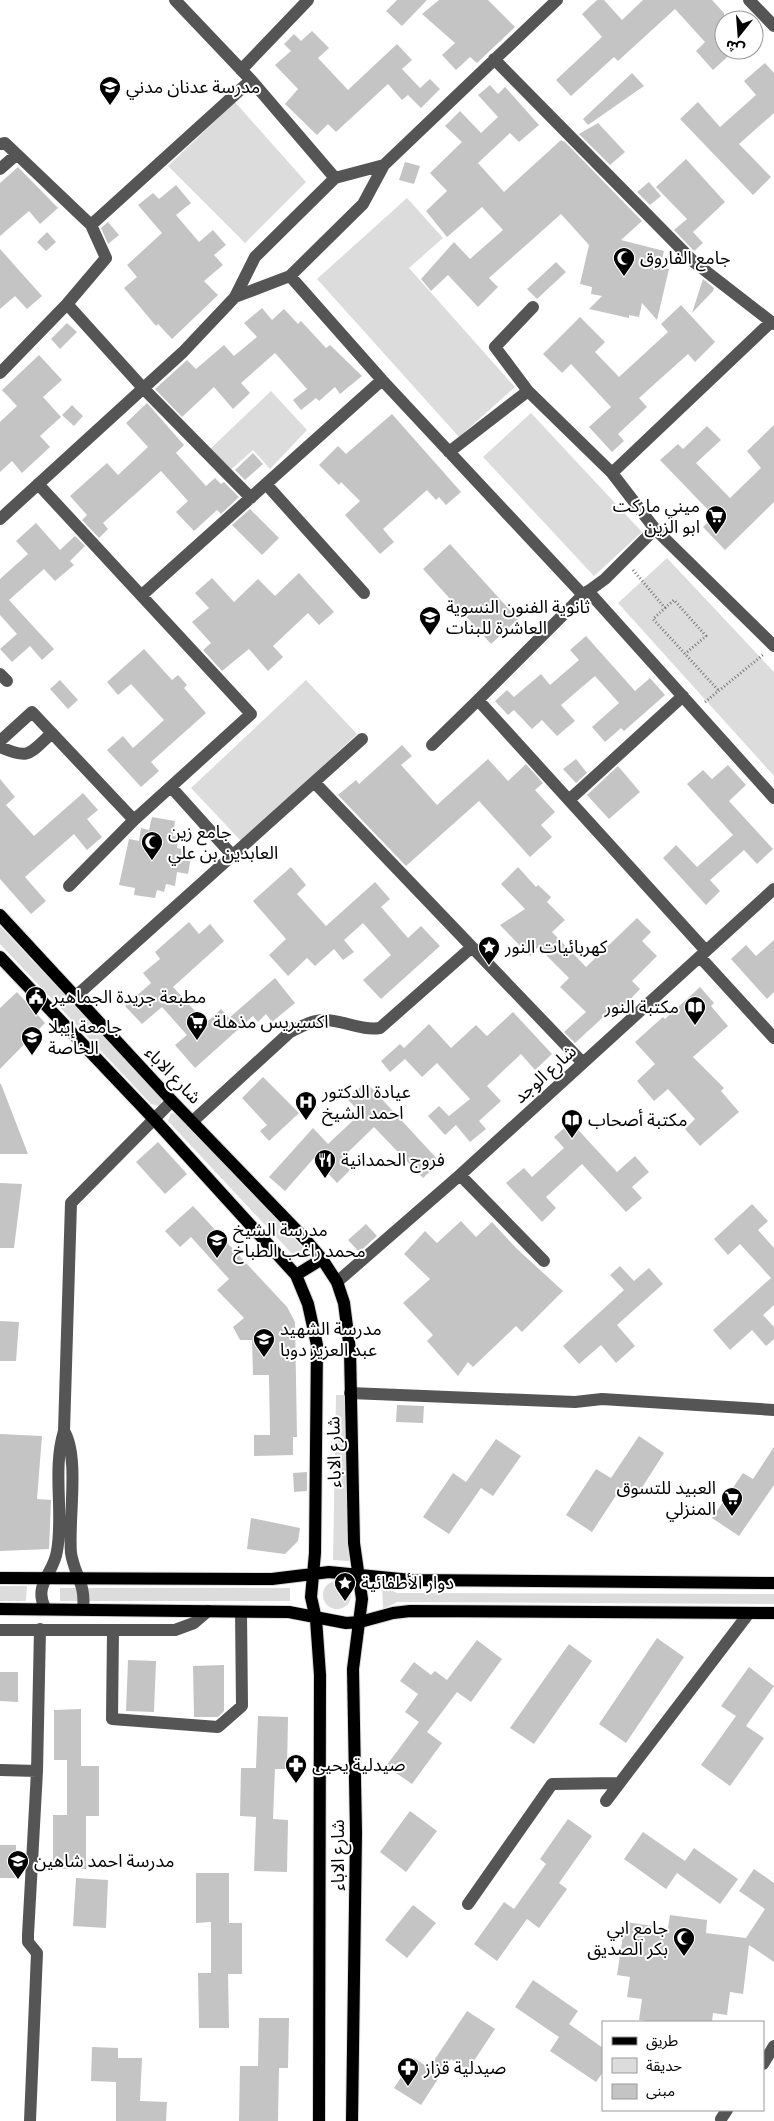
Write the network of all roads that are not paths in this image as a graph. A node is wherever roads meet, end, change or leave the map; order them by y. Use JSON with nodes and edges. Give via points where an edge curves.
{"nodes":[{"id":1,"x":175,"y":0,"type":"edge"},
{"id":2,"x":308,"y":0,"type":"edge"},
{"id":3,"x":557,"y":0,"type":"edge"},
{"id":4,"x":749,"y":0,"type":"edge"},
{"id":5,"x":774,"y":26,"type":"edge"},
{"id":6,"x":494,"y":59,"type":"junction"},
{"id":7,"x":240,"y":70,"type":"junction"},
{"id":8,"x":250,"y":80,"type":"junction"},
{"id":9,"x":0,"y":144,"type":"edge"},
{"id":10,"x":16,"y":155,"type":"junction"},
{"id":11,"x":384,"y":165,"type":"junction"},
{"id":12,"x":0,"y":169,"type":"edge"},
{"id":13,"x":335,"y":178,"type":"junction"},
{"id":14,"x":91,"y":225,"type":"junction"},
{"id":15,"x":290,"y":276,"type":"junction"},
{"id":16,"x":235,"y":297,"type":"junction"},
{"id":17,"x":66,"y":304,"type":"junction"},
{"id":18,"x":533,"y":307,"type":"dead end"},
{"id":19,"x":773,"y":323,"type":"edge"},
{"id":20,"x":0,"y":373,"type":"edge"},
{"id":21,"x":382,"y":380,"type":"junction"},
{"id":22,"x":143,"y":388,"type":"junction"},
{"id":23,"x":528,"y":391,"type":"junction"},
{"id":24,"x":449,"y":452,"type":"junction"},
{"id":25,"x":612,"y":473,"type":"junction"},
{"id":26,"x":38,"y":484,"type":"junction"},
{"id":27,"x":266,"y":484,"type":"junction"},
{"id":28,"x":251,"y":498,"type":"junction"},
{"id":29,"x":0,"y":519,"type":"edge"},
{"id":30,"x":655,"y":530,"type":"junction"},
{"id":31,"x":364,"y":593,"type":"dead end"},
{"id":32,"x":586,"y":593,"type":"junction"},
{"id":33,"x":142,"y":595,"type":"junction"},
{"id":34,"x":774,"y":646,"type":"edge"},
{"id":35,"x":683,"y":696,"type":"junction"},
{"id":36,"x":478,"y":700,"type":"junction"},
{"id":37,"x":52,"y":733,"type":"junction"},
{"id":38,"x":362,"y":739,"type":"dead end"},
{"id":39,"x":0,"y":741,"type":"edge"},
{"id":40,"x":432,"y":745,"type":"dead end"},
{"id":41,"x":0,"y":747,"type":"edge"},
{"id":42,"x":314,"y":782,"type":"junction"},
{"id":43,"x":170,"y":787,"type":"junction"},
{"id":44,"x":774,"y":798,"type":"edge"},
{"id":45,"x":569,"y":800,"type":"junction"},
{"id":46,"x":134,"y":820,"type":"junction"},
{"id":47,"x":232,"y":856,"type":"junction"},
{"id":48,"x":69,"y":886,"type":"dead end"},
{"id":49,"x":774,"y":889,"type":"edge"},
{"id":50,"x":0,"y":915,"type":"edge"},
{"id":51,"x":472,"y":947,"type":"junction"},
{"id":52,"x":703,"y":954,"type":"junction"},
{"id":53,"x":0,"y":957,"type":"edge"},
{"id":54,"x":76,"y":996,"type":"junction"},
{"id":55,"x":774,"y":1038,"type":"edge"},
{"id":56,"x":583,"y":1063,"type":"junction"},
{"id":57,"x":172,"y":1101,"type":"junction"},
{"id":58,"x":154,"y":1119,"type":"junction"},
{"id":59,"x":193,"y":1121,"type":"junction"},
{"id":60,"x":460,"y":1176,"type":"junction"},
{"id":61,"x":322,"y":1259,"type":"junction"},
{"id":62,"x":544,"y":1261,"type":"dead end"},
{"id":63,"x":296,"y":1275,"type":"junction"},
{"id":64,"x":337,"y":1282,"type":"junction"},
{"id":65,"x":350,"y":1393,"type":"junction"},
{"id":66,"x":774,"y":1410,"type":"edge"},
{"id":67,"x":64,"y":1431,"type":"junction"},
{"id":68,"x":313,"y":1574,"type":"junction"},
{"id":69,"x":360,"y":1575,"type":"junction"},
{"id":70,"x":0,"y":1578,"type":"edge"},
{"id":71,"x":80,"y":1578,"type":"junction"},
{"id":72,"x":44,"y":1579,"type":"junction"},
{"id":73,"x":774,"y":1583,"type":"edge"},
{"id":74,"x":45,"y":1608,"type":"junction"},
{"id":75,"x":82,"y":1608,"type":"junction"},
{"id":76,"x":0,"y":1609,"type":"edge"},
{"id":77,"x":208,"y":1611,"type":"junction"},
{"id":78,"x":241,"y":1612,"type":"junction"},
{"id":79,"x":750,"y":1613,"type":"junction"},
{"id":80,"x":774,"y":1613,"type":"edge"},
{"id":81,"x":316,"y":1619,"type":"junction"},
{"id":82,"x":360,"y":1622,"type":"junction"},
{"id":83,"x":0,"y":1630,"type":"edge"},
{"id":84,"x":40,"y":1630,"type":"junction"},
{"id":85,"x":113,"y":1630,"type":"junction"},
{"id":86,"x":0,"y":1770,"type":"edge"},
{"id":87,"x":37,"y":1771,"type":"junction"},
{"id":88,"x":620,"y":1783,"type":"junction"},
{"id":89,"x":606,"y":1801,"type":"dead end"},
{"id":90,"x":468,"y":1904,"type":"dead end"},
{"id":91,"x":774,"y":2046,"type":"edge"},
{"id":92,"x":768,"y":2064,"type":"edge"},
{"id":93,"x":30,"y":2121,"type":"edge"},
{"id":94,"x":318,"y":2121,"type":"edge"},
{"id":95,"x":352,"y":2121,"type":"edge"}],
"edges":[{"from":1,"to":7,"type":"street"},
{"from":2,"to":7,"type":"street"},
{"from":3,"to":6,"type":"street"},
{"from":4,"to":5,"type":"street"},
{"from":6,"to":11,"type":"street"},
{"from":6,"to":19,"type":"street","via":[[694,262]]},
{"from":7,"to":8,"type":"street"},
{"from":8,"to":13,"type":"street"},
{"from":8,"to":14,"type":"street"},
{"from":9,"to":10,"type":"street","via":[[5,144]]},
{"from":10,"to":12,"type":"street"},
{"from":10,"to":14,"type":"street"},
{"from":11,"to":13,"type":"street"},
{"from":11,"to":15,"type":"street","via":[[363,204]]},
{"from":13,"to":16,"type":"street","via":[[255,257]]},
{"from":14,"to":17,"type":"street","via":[[106,258]]},
{"from":15,"to":16,"type":"street"},
{"from":15,"to":21,"type":"street"},
{"from":16,"to":22,"type":"street","via":[[183,352]]},
{"from":17,"to":20,"type":"street"},
{"from":17,"to":22,"type":"street"},
{"from":18,"to":23,"type":"street","via":[[495,347]]},
{"from":19,"to":25,"type":"street"},
{"from":21,"to":24,"type":"street"},
{"from":21,"to":27,"type":"street"},
{"from":22,"to":26,"type":"street"},
{"from":22,"to":28,"type":"street"},
{"from":23,"to":24,"type":"street"},
{"from":23,"to":25,"type":"street"},
{"from":24,"to":32,"type":"street"},
{"from":25,"to":30,"type":"street"},
{"from":26,"to":29,"type":"street"},
{"from":26,"to":33,"type":"street"},
{"from":27,"to":28,"type":"street"},
{"from":27,"to":31,"type":"street"},
{"from":28,"to":33,"type":"street"},
{"from":30,"to":32,"type":"street"},
{"from":30,"to":34,"type":"street"},
{"from":32,"to":35,"type":"street"},
{"from":32,"to":36,"type":"street"},
{"from":33,"to":43,"type":"street","via":[[251,714]]},
{"from":35,"to":44,"type":"street"},
{"from":35,"to":45,"type":"street"},
{"from":36,"to":40,"type":"street"},
{"from":36,"to":45,"type":"street"},
{"from":37,"to":39,"type":"street","via":[[32,712]]},
{"from":37,"to":41,"type":"street","via":[[20,756]]},
{"from":37,"to":46,"type":"street"},
{"from":38,"to":42,"type":"street"},
{"from":42,"to":47,"type":"street"},
{"from":42,"to":51,"type":"street"},
{"from":43,"to":46,"type":"street"},
{"from":43,"to":47,"type":"street"},
{"from":45,"to":52,"type":"street"},
{"from":46,"to":48,"type":"street"},
{"from":47,"to":54,"type":"street"},
{"from":49,"to":52,"type":"street","name":"شارع الوجد"},
{"from":50,"to":54,"type":"main road","name":"شارع الاباء"},
{"from":51,"to":56,"type":"street"},
{"from":51,"to":59,"type":"street","via":[[380,1028],[372,1030],[324,1020],[290,1032]]},
{"from":52,"to":55,"type":"street"},
{"from":52,"to":56,"type":"street","name":"شارع الوجد"},
{"from":53,"to":58,"type":"main road","name":"شارع الاباء"},
{"from":54,"to":57,"type":"main road","name":"شارع الاباء"},
{"from":56,"to":60,"type":"street","name":"شارع الوجد"},
{"from":57,"to":58,"type":"street"},
{"from":57,"to":59,"type":"main road","name":"شارع الاباء"},
{"from":58,"to":63,"type":"main road","name":"شارع الاباء"},
{"from":58,"to":67,"type":"street","via":[[70,1203]]},
{"from":59,"to":61,"type":"main road","name":"شارع الاباء"},
{"from":60,"to":62,"type":"street"},
{"from":60,"to":64,"type":"street","name":"شارع الوجد"},
{"from":61,"to":63,"type":"main road"},
{"from":61,"to":64,"type":"main road","name":"شارع الاباء"},
{"from":63,"to":68,"type":"main road","name":"شارع الاباء","via":[[308,1304],[317,1345]]},
{"from":64,"to":65,"type":"main road","name":"شارع الاباء","via":[[347,1322]]},
{"from":65,"to":66,"type":"street","via":[[575,1402],[602,1400]]},
{"from":65,"to":69,"type":"main road","name":"شارع الاباء","via":[[354,1543]]},
{"from":67,"to":71,"type":"street","via":[[71,1450],[71,1552]]},
{"from":67,"to":72,"type":"street","via":[[60,1450],[58,1549]]},
{"from":68,"to":69,"type":"main road"},
{"from":68,"to":71,"type":"main road","via":[[272,1579]]},
{"from":68,"to":81,"type":"main road","name":"شارع الاباء","via":[[311,1597]]},
{"from":69,"to":73,"type":"main road","via":[[411,1580]]},
{"from":69,"to":82,"type":"main road","name":"شارع الاباء"},
{"from":70,"to":72,"type":"main road"},
{"from":71,"to":72,"type":"main road"},
{"from":71,"to":75,"type":"street"},
{"from":72,"to":74,"type":"street","via":[[40,1594]]},
{"from":74,"to":75,"type":"main road"},
{"from":74,"to":76,"type":"main road"},
{"from":75,"to":77,"type":"main road"},
{"from":77,"to":78,"type":"main road"},
{"from":77,"to":85,"type":"street","via":[[194,1624],[175,1630]]},
{"from":78,"to":81,"type":"main road","via":[[289,1612]]},
{"from":78,"to":85,"type":"street","via":[[242,1706],[218,1728],[112,1719]]},
{"from":79,"to":80,"type":"main road"},
{"from":79,"to":82,"type":"main road","via":[[410,1611]]},
{"from":79,"to":88,"type":"street"},
{"from":81,"to":82,"type":"main road"},
{"from":81,"to":94,"type":"main road","name":"شارع الاباء","via":[[320,1675]]},
{"from":82,"to":95,"type":"main road","name":"شارع الاباء","via":[[353,1669],[356,1833]]},
{"from":83,"to":84,"type":"street"},
{"from":84,"to":85,"type":"street"},
{"from":84,"to":87,"type":"street"},
{"from":86,"to":87,"type":"street"},
{"from":87,"to":93,"type":"street","via":[[28,1935],[28,1942],[37,1952]]},
{"from":88,"to":89,"type":"street"},
{"from":88,"to":90,"type":"street","via":[[552,1784]]},
{"from":91,"to":92,"type":"street"}]}
